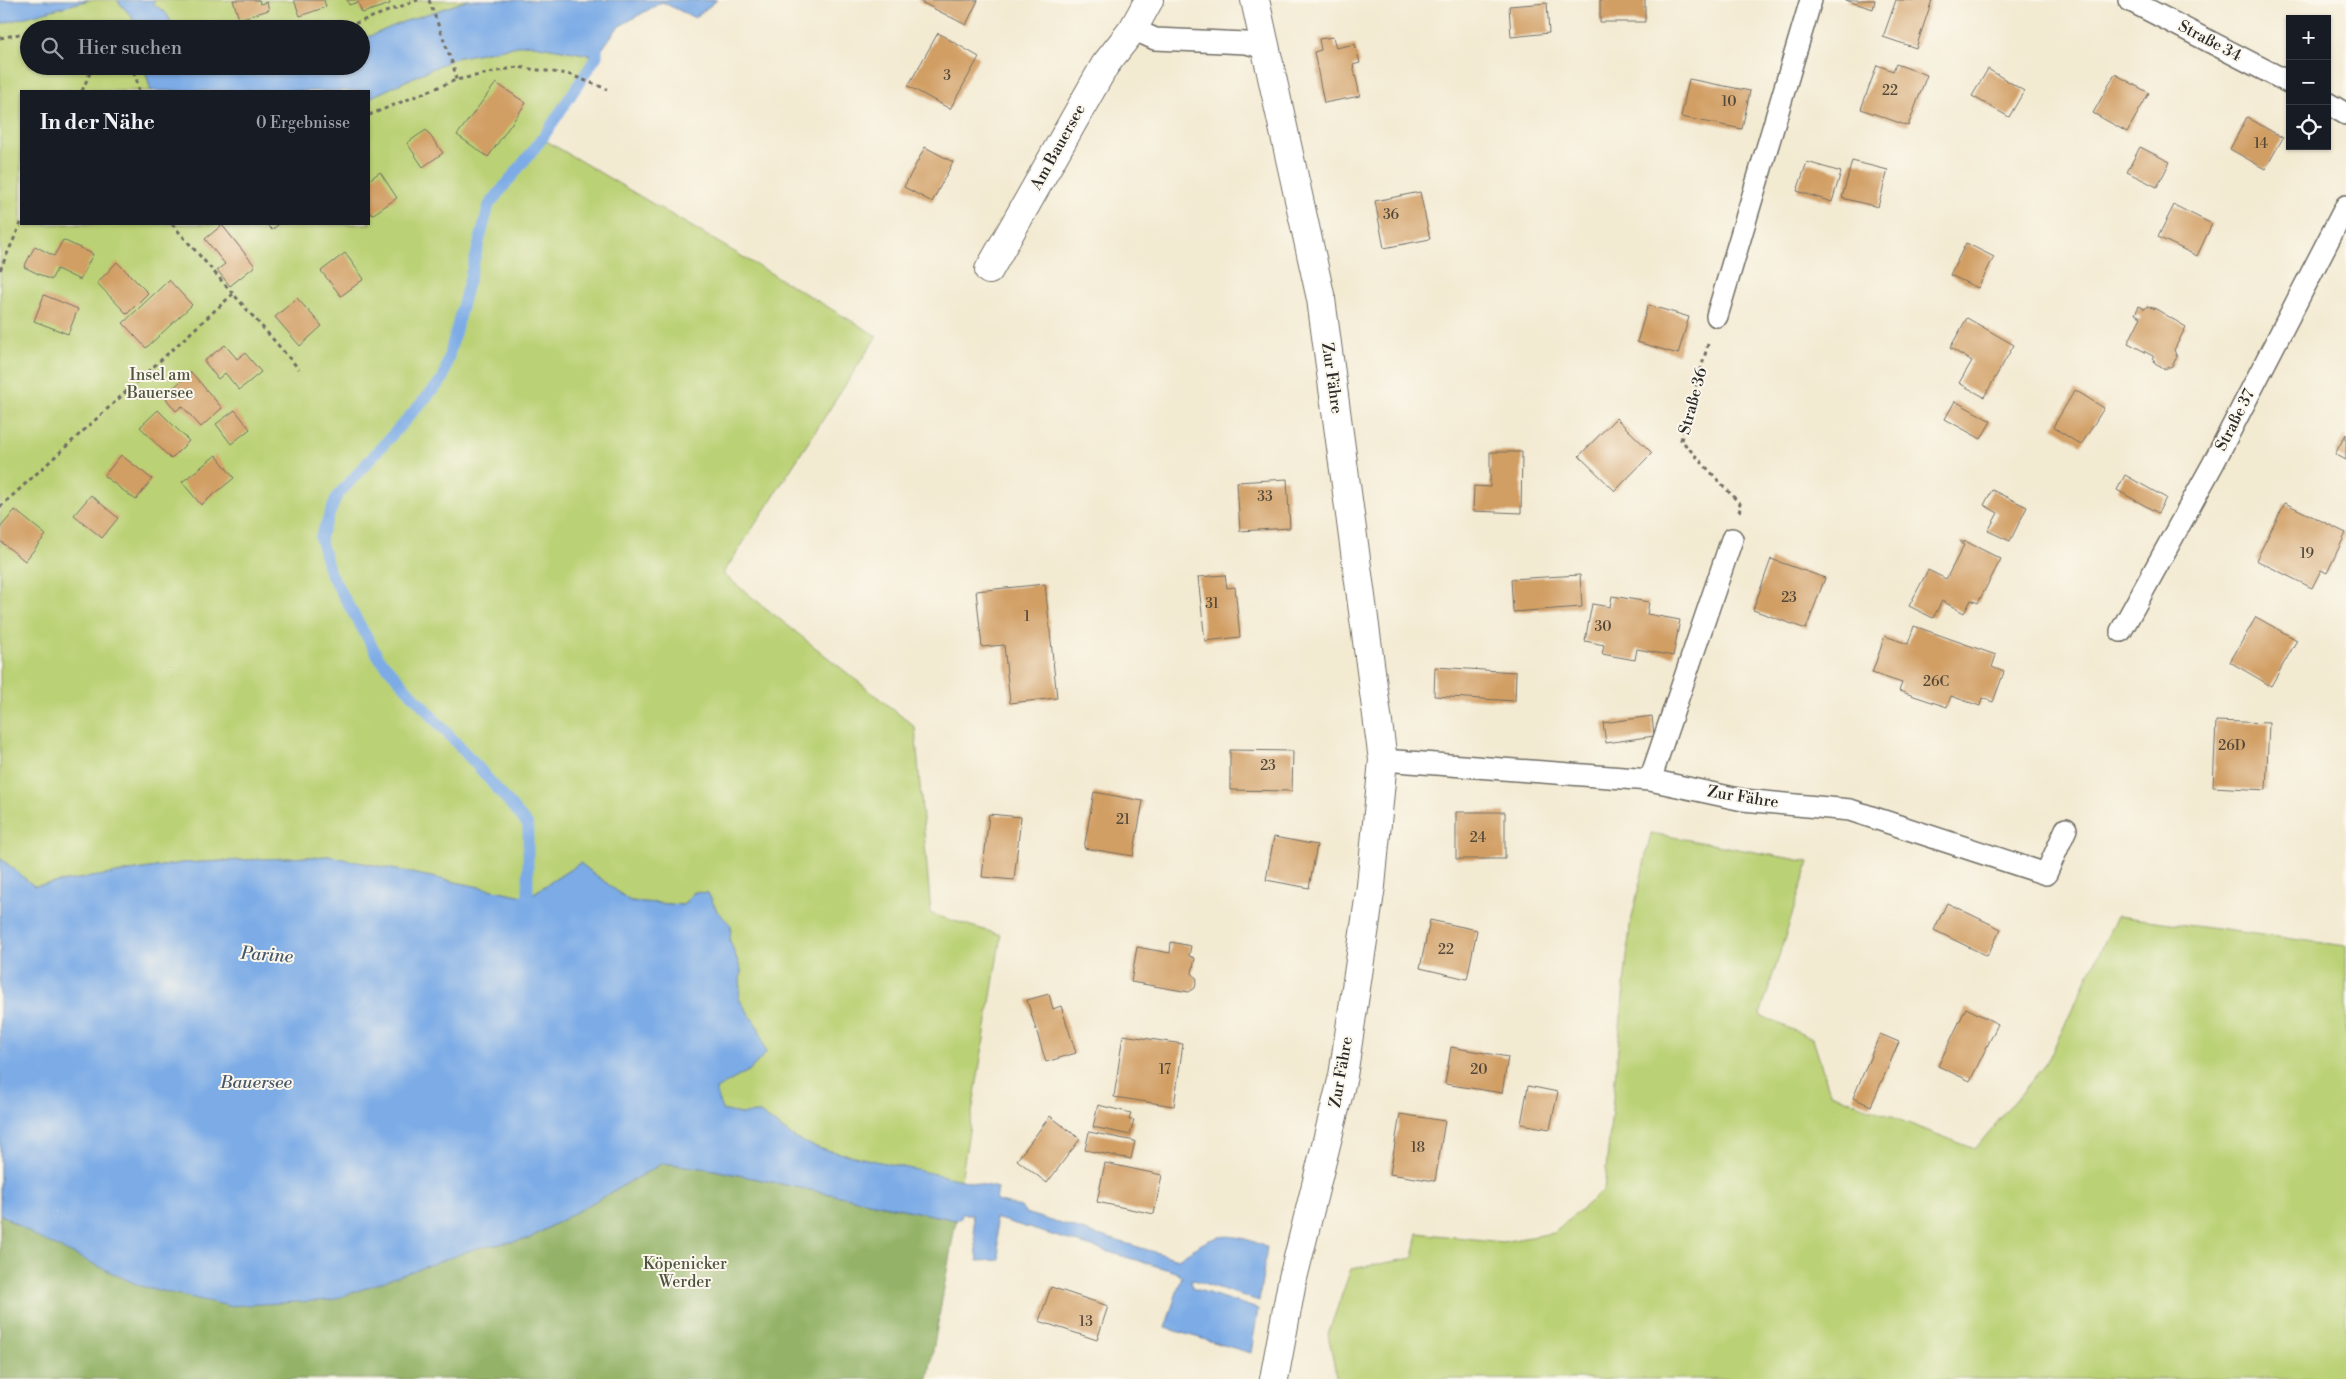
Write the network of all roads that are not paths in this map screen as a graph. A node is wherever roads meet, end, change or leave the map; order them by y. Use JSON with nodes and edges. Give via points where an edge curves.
{"nodes":[{"id":1,"x":1148,"y":0,"type":"edge"},
{"id":2,"x":1255,"y":0,"type":"edge"},
{"id":3,"x":1811,"y":0,"type":"edge"},
{"id":4,"x":2129,"y":0,"type":"edge"},
{"id":5,"x":1133,"y":29,"type":"junction"},
{"id":6,"x":1264,"y":48,"type":"junction"},
{"id":7,"x":2286,"y":81,"type":"edge"},
{"id":8,"x":2330,"y":105,"type":"edge"},
{"id":9,"x":2346,"y":114,"type":"edge"},
{"id":10,"x":2346,"y":206,"type":"edge"},
{"id":11,"x":989,"y":270,"type":"dead end"},
{"id":12,"x":1716,"y":316,"type":"road end"},
{"id":13,"x":1732,"y":539,"type":"road end"},
{"id":14,"x":2122,"y":631,"type":"dead end"},
{"id":15,"x":1382,"y":760,"type":"junction"},
{"id":16,"x":1650,"y":780,"type":"junction"},
{"id":17,"x":2066,"y":829,"type":"dead end"},
{"id":18,"x":1274,"y":1379,"type":"edge"}],
"edges":[{"from":1,"to":5,"type":"street","name":"Am Bauersee"},
{"from":2,"to":6,"type":"street","name":"Zur Fähre"},
{"from":3,"to":12,"type":"lane"},
{"from":4,"to":7,"type":"lane","name":"Straße 34"},
{"from":5,"to":6,"type":"lane","via":[[1155,39],[1246,43]]},
{"from":5,"to":11,"type":"street","name":"Am Bauersee","via":[[1105,65]]},
{"from":6,"to":15,"type":"street","name":"Zur Fähre","via":[[1321,299]]},
{"from":8,"to":9,"type":"lane"},
{"from":10,"to":14,"type":"lane","name":"Straße 37"},
{"from":13,"to":16,"type":"lane"},
{"from":15,"to":16,"type":"lane","name":"Zur Fähre"},
{"from":15,"to":18,"type":"street","name":"Zur Fähre","via":[[1371,886],[1342,1076],[1292,1282]]},
{"from":16,"to":17,"type":"lane","name":"Zur Fähre","via":[[1743,800],[1850,810],[2046,874]]}]}
